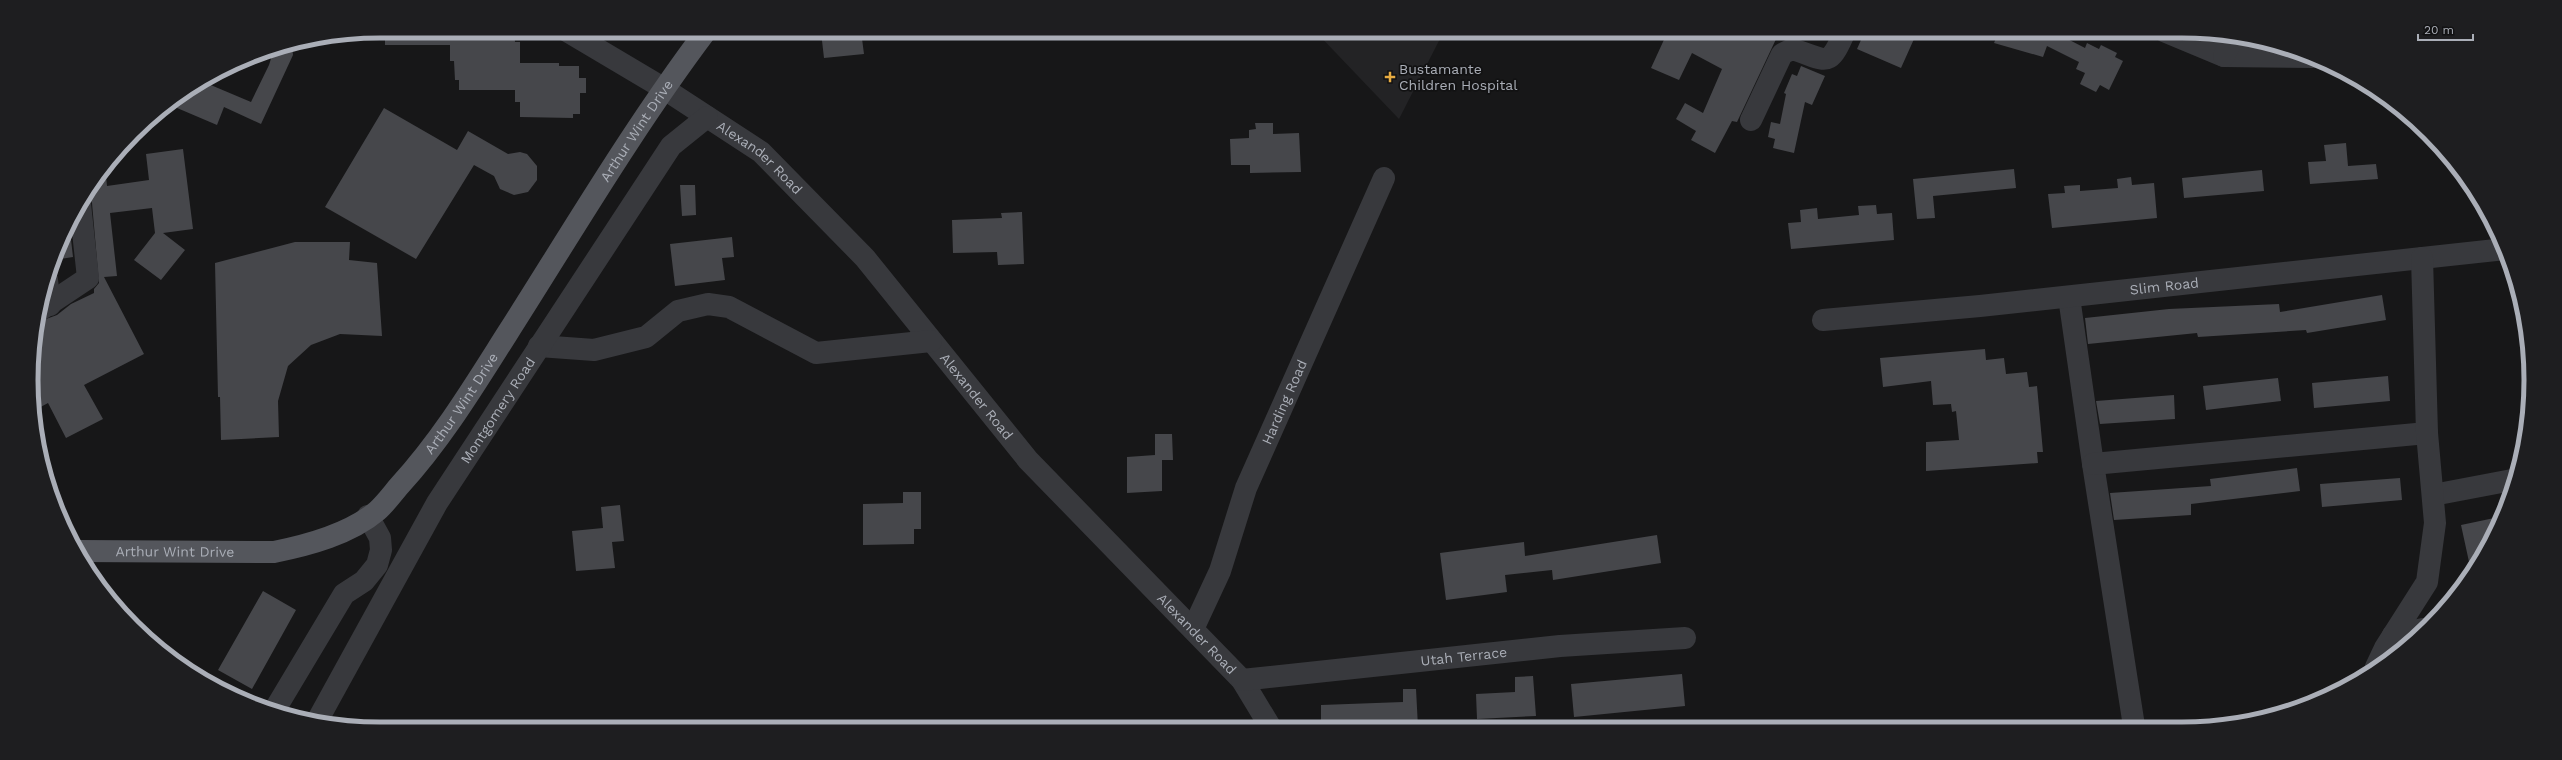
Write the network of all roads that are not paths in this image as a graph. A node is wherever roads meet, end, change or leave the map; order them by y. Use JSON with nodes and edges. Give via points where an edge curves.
{"nodes":[{"id":1,"x":579,"y":38,"type":"edge"},
{"id":2,"x":701,"y":38,"type":"edge"},
{"id":3,"x":1842,"y":38,"type":"edge"},
{"id":4,"x":2181,"y":38,"type":"edge"},
{"id":5,"x":2231,"y":42,"type":"edge"},
{"id":6,"x":2224,"y":56,"type":"junction"},
{"id":7,"x":2294,"y":57,"type":"edge"},
{"id":8,"x":663,"y":88,"type":"junction"},
{"id":9,"x":707,"y":117,"type":"junction"},
{"id":10,"x":1751,"y":120,"type":"dead end"},
{"id":11,"x":1384,"y":178,"type":"dead end"},
{"id":12,"x":81,"y":214,"type":"edge"},
{"id":13,"x":2498,"y":250,"type":"edge"},
{"id":14,"x":2422,"y":258,"type":"junction"},
{"id":15,"x":2069,"y":296,"type":"junction"},
{"id":16,"x":47,"y":306,"type":"edge"},
{"id":17,"x":1823,"y":320,"type":"dead end"},
{"id":18,"x":931,"y":341,"type":"junction"},
{"id":19,"x":540,"y":346,"type":"junction"},
{"id":20,"x":2427,"y":433,"type":"junction"},
{"id":21,"x":2093,"y":464,"type":"junction"},
{"id":22,"x":2509,"y":481,"type":"edge"},
{"id":23,"x":2433,"y":495,"type":"junction"},
{"id":24,"x":368,"y":516,"type":"junction"},
{"id":25,"x":84,"y":551,"type":"edge"},
{"id":26,"x":1193,"y":629,"type":"junction"},
{"id":27,"x":2414,"y":631,"type":"edge"},
{"id":28,"x":2393,"y":635,"type":"junction"},
{"id":29,"x":1685,"y":638,"type":"dead end"},
{"id":30,"x":2381,"y":657,"type":"edge"},
{"id":31,"x":1242,"y":680,"type":"junction"},
{"id":32,"x":277,"y":706,"type":"edge"},
{"id":33,"x":320,"y":716,"type":"edge"},
{"id":34,"x":1267,"y":722,"type":"edge"},
{"id":35,"x":2133,"y":722,"type":"edge"}],
"edges":[{"from":1,"to":8,"type":"street","name":"Alexander Road"},
{"from":2,"to":8,"type":"main road","name":"Arthur Wint Drive"},
{"from":3,"to":10,"type":"street","via":[[1830,58],[1822,59],[1792,49],[1785,51]]},
{"from":4,"to":6,"type":"street"},
{"from":5,"to":6,"type":"street"},
{"from":6,"to":7,"type":"street"},
{"from":8,"to":9,"type":"street","name":"Alexander Road"},
{"from":8,"to":24,"type":"main road","name":"Arthur Wint Drive","via":[[470,394],[420,463],[377,511]]},
{"from":9,"to":18,"type":"street","name":"Alexander Road","via":[[761,152],[865,258]]},
{"from":9,"to":19,"type":"street","name":"Montgomery Road","via":[[671,146]]},
{"from":11,"to":26,"type":"street","name":"Harding Road","via":[[1246,488],[1220,572]]},
{"from":12,"to":16,"type":"street","via":[[88,278]]},
{"from":13,"to":14,"type":"street","name":"Slim Road"},
{"from":14,"to":15,"type":"street","name":"Slim Road"},
{"from":14,"to":20,"type":"street"},
{"from":15,"to":17,"type":"street","name":"Slim Road"},
{"from":15,"to":21,"type":"street"},
{"from":18,"to":19,"type":"street","via":[[816,353],[729,307],[708,304],[678,311],[646,337],[594,350]]},
{"from":18,"to":26,"type":"street","name":"Alexander Road","via":[[1028,460]]},
{"from":19,"to":33,"type":"street","name":"Montgomery Road","via":[[437,503]]},
{"from":20,"to":21,"type":"street"},
{"from":20,"to":23,"type":"street"},
{"from":21,"to":35,"type":"street"},
{"from":22,"to":23,"type":"street"},
{"from":23,"to":28,"type":"street","via":[[2435,523],[2427,582]]},
{"from":24,"to":25,"type":"main road","name":"Arthur Wint Drive","via":[[351,527],[325,538],[274,552]]},
{"from":24,"to":32,"type":"street","via":[[380,538],[382,550],[377,564],[364,581],[344,594]]},
{"from":26,"to":31,"type":"street","name":"Alexander Road"},
{"from":27,"to":28,"type":"street"},
{"from":28,"to":30,"type":"street"},
{"from":29,"to":31,"type":"street","name":"Utah Terrace","via":[[1560,646]]},
{"from":31,"to":34,"type":"street","name":"Alexander Road"}]}
